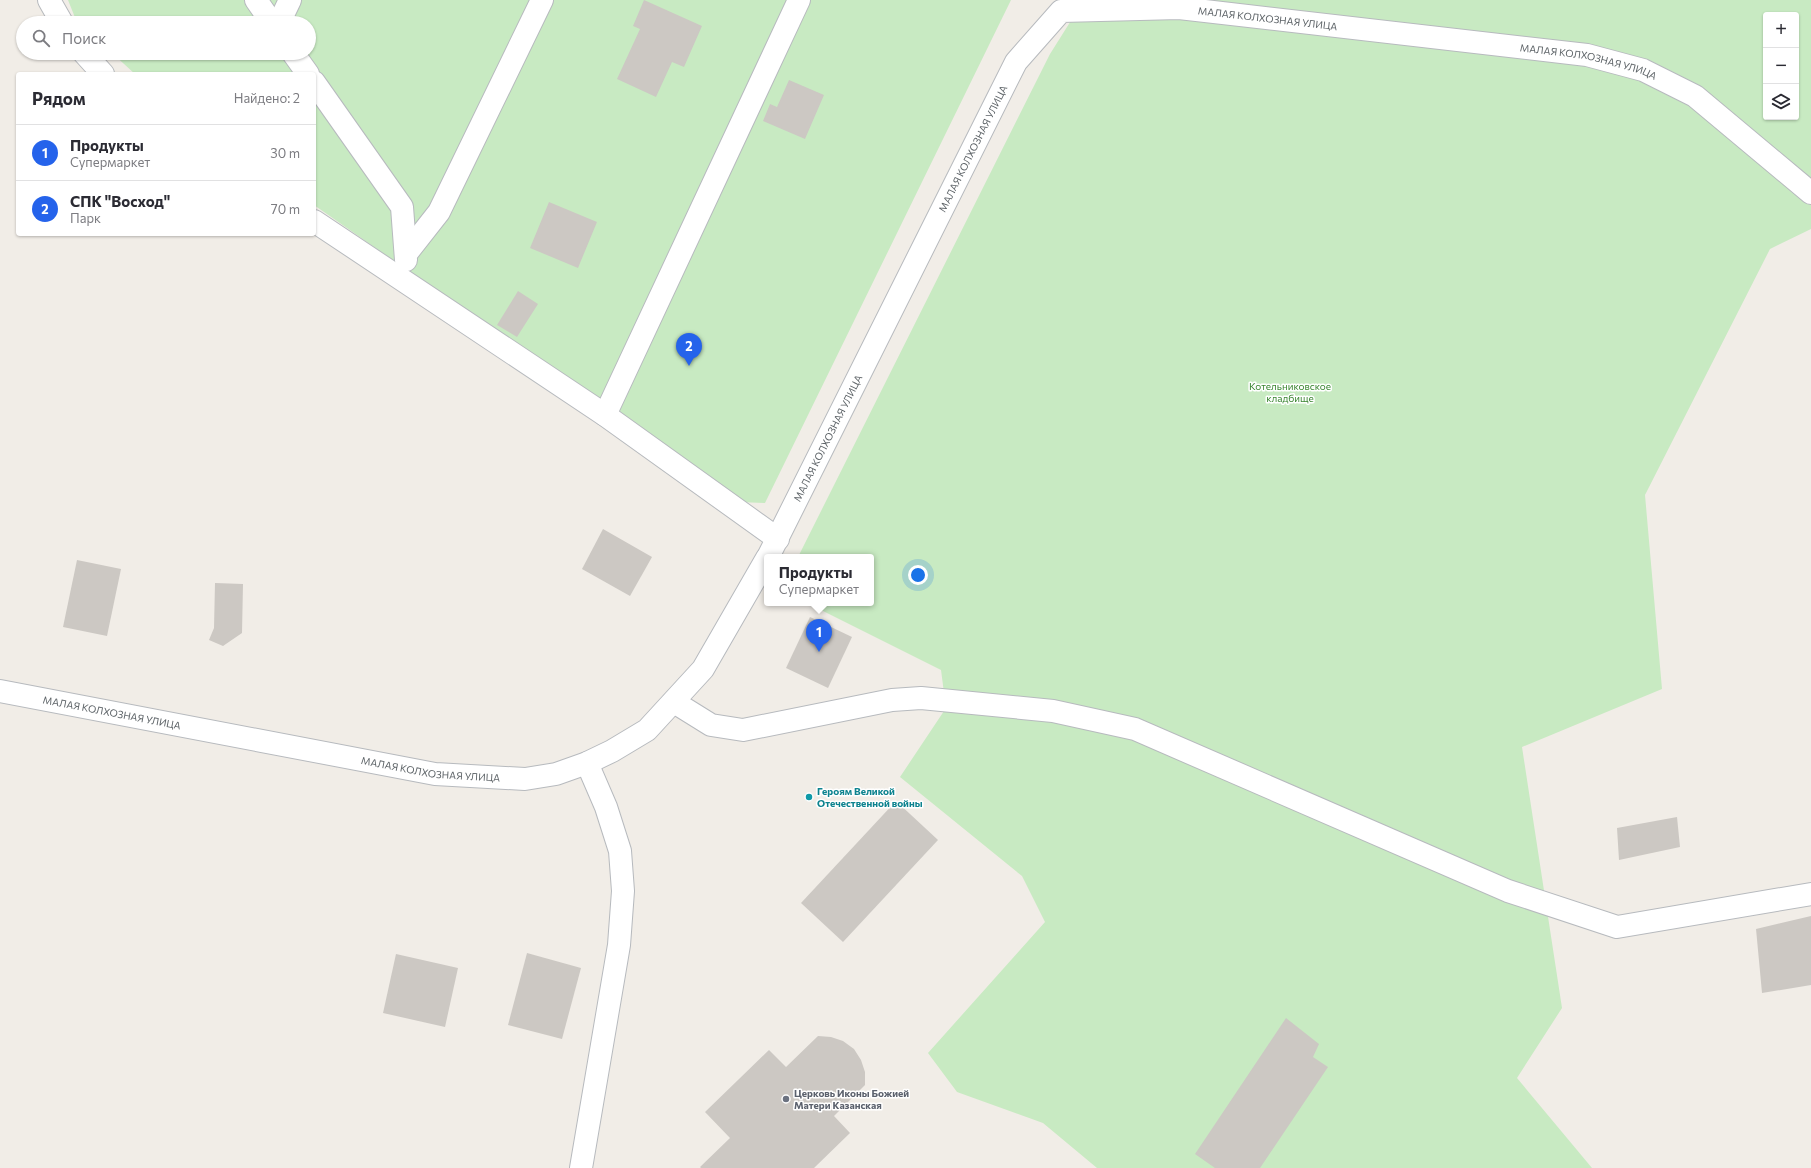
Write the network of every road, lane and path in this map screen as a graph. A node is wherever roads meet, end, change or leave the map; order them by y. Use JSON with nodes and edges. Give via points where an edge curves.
{"nodes":[{"id":1,"x":49,"y":0,"type":"edge"},
{"id":2,"x":256,"y":0,"type":"edge"},
{"id":3,"x":290,"y":0,"type":"edge"},
{"id":4,"x":542,"y":0,"type":"edge"},
{"id":5,"x":799,"y":0,"type":"edge"},
{"id":6,"x":1063,"y":6,"type":"edge"},
{"id":7,"x":1261,"y":8,"type":"edge"},
{"id":8,"x":58,"y":16,"type":"edge"},
{"id":9,"x":267,"y":16,"type":"edge"},
{"id":10,"x":282,"y":16,"type":"edge"},
{"id":11,"x":90,"y":60,"type":"edge"},
{"id":12,"x":298,"y":60,"type":"edge"},
{"id":13,"x":101,"y":72,"type":"edge"},
{"id":14,"x":307,"y":72,"type":"edge"},
{"id":15,"x":316,"y":85,"type":"edge"},
{"id":16,"x":1811,"y":193,"type":"edge"},
{"id":17,"x":316,"y":222,"type":"edge"},
{"id":18,"x":406,"y":254,"type":"junction"},
{"id":19,"x":408,"y":283,"type":"junction"},
{"id":20,"x":605,"y":415,"type":"junction"},
{"id":21,"x":771,"y":552,"type":"edge"},
{"id":22,"x":764,"y":564,"type":"edge"},
{"id":23,"x":0,"y":691,"type":"edge"},
{"id":24,"x":674,"y":702,"type":"junction"},
{"id":25,"x":588,"y":763,"type":"junction"},
{"id":26,"x":1811,"y":894,"type":"edge"},
{"id":27,"x":581,"y":1168,"type":"edge"}],
"edges":[{"from":1,"to":8,"type":"street"},
{"from":2,"to":9,"type":"street"},
{"from":3,"to":10,"type":"street"},
{"from":4,"to":18,"type":"street","via":[[439,212]]},
{"from":5,"to":20,"type":"street"},
{"from":6,"to":7,"type":"street","name":"МАЛАЯ КОЛХОЗНАЯ УЛИЦА"},
{"from":6,"to":21,"type":"street","name":"МАЛАЯ КОЛХОЗНАЯ УЛИЦА","via":[[1016,62]]},
{"from":7,"to":16,"type":"street","name":"МАЛАЯ КОЛХОЗНАЯ УЛИЦА","via":[[1587,55],[1643,70],[1695,96]]},
{"from":11,"to":13,"type":"street"},
{"from":12,"to":14,"type":"street"},
{"from":15,"to":18,"type":"street","via":[[402,207]]},
{"from":17,"to":19,"type":"street"},
{"from":18,"to":19,"type":"street"},
{"from":19,"to":20,"type":"street"},
{"from":20,"to":21,"type":"street"},
{"from":22,"to":24,"type":"street","name":"МАЛАЯ КОЛХОЗНАЯ УЛИЦА","via":[[703,669]]},
{"from":23,"to":25,"type":"street","name":"МАЛАЯ КОЛХОЗНАЯ УЛИЦА","via":[[435,774],[525,779],[556,774]]},
{"from":24,"to":25,"type":"street","name":"МАЛАЯ КОЛХОЗНАЯ УЛИЦА","via":[[647,730]]},
{"from":24,"to":26,"type":"street","via":[[711,725],[743,730],[892,700],[921,698],[1053,711],[1135,729],[1508,891],[1617,927]]},
{"from":25,"to":27,"type":"street","via":[[620,851],[623,891],[619,945]]}]}
